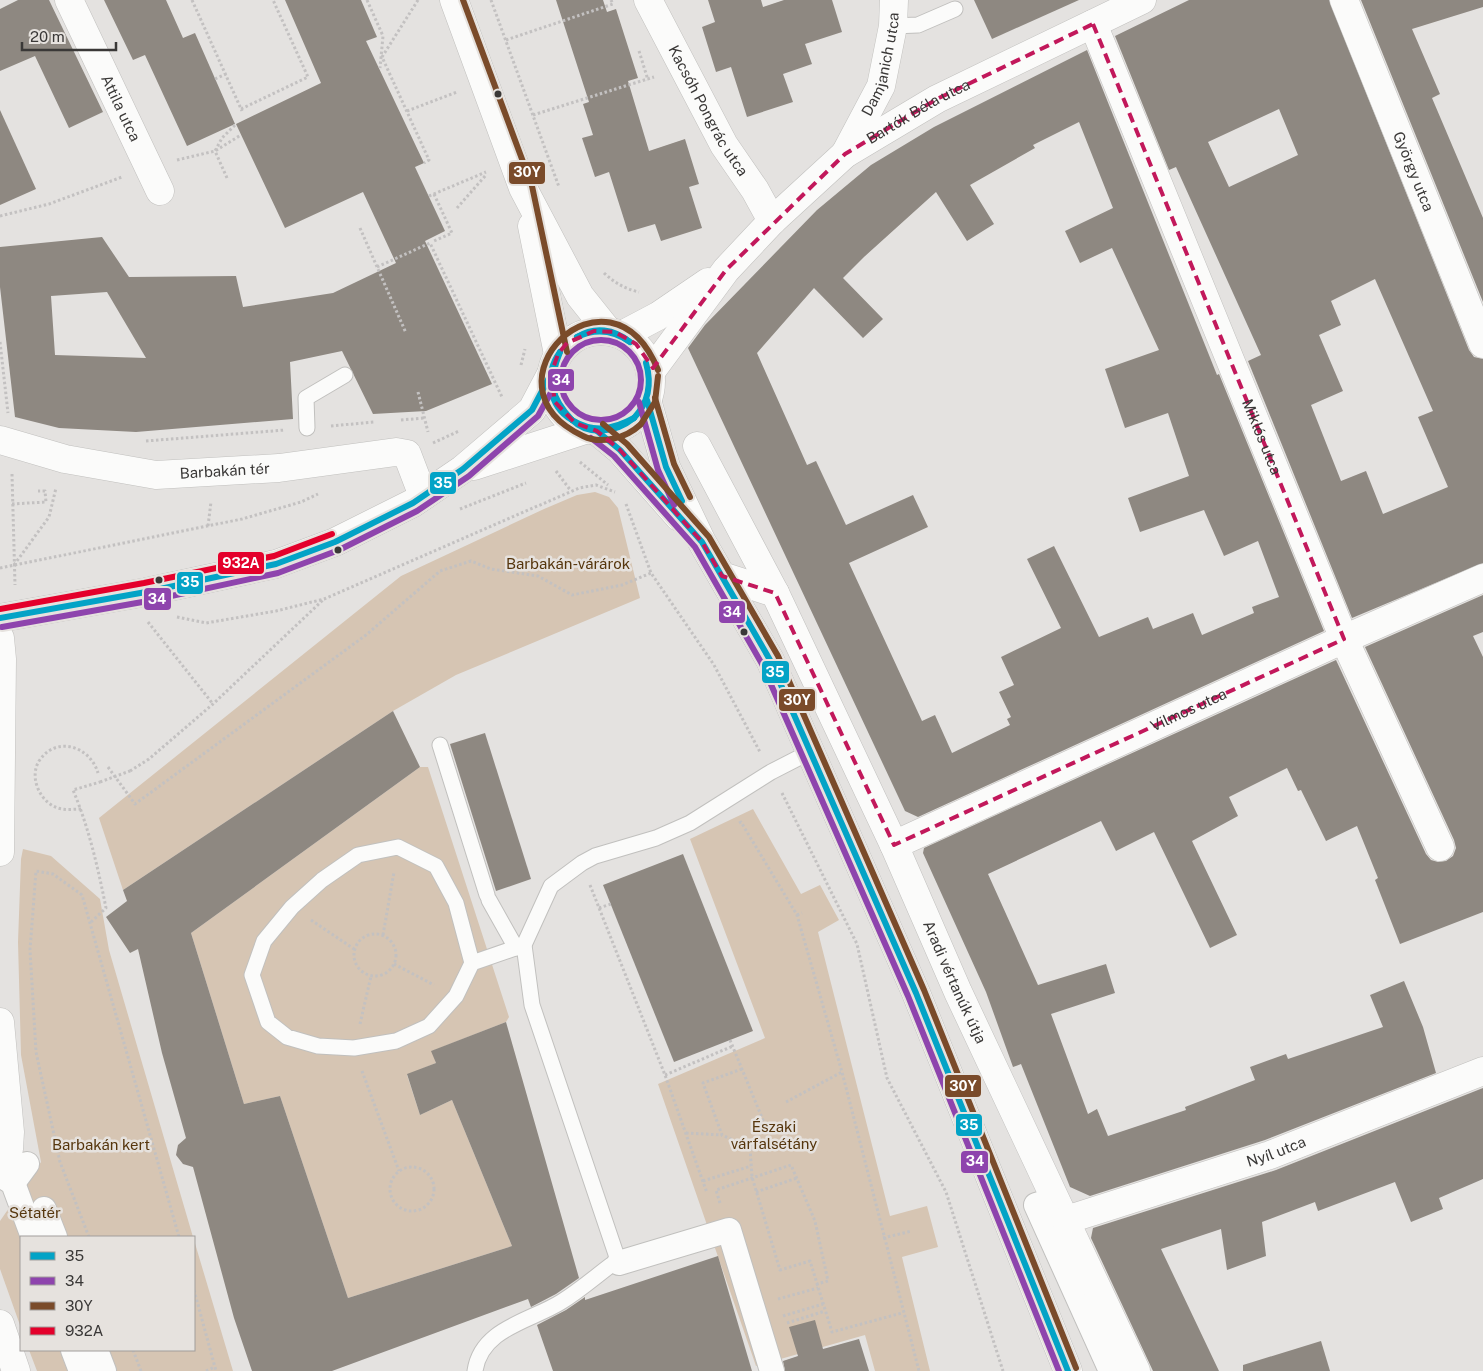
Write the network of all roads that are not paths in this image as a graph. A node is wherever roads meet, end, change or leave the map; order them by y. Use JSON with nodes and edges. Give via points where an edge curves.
{"nodes":[{"id":1,"x":69,"y":0,"type":"edge"},
{"id":2,"x":454,"y":0,"type":"edge"},
{"id":3,"x":648,"y":0,"type":"edge"},
{"id":4,"x":1142,"y":0,"type":"edge"},
{"id":5,"x":1344,"y":0,"type":"edge"},
{"id":6,"x":955,"y":9,"type":"dead end"},
{"id":7,"x":894,"y":13,"type":"edge"},
{"id":8,"x":1093,"y":24,"type":"junction"},
{"id":9,"x":845,"y":154,"type":"junction"},
{"id":10,"x":155,"y":179,"type":"road end"},
{"id":11,"x":523,"y":188,"type":"junction"},
{"id":12,"x":772,"y":221,"type":"junction"},
{"id":13,"x":726,"y":270,"type":"junction"},
{"id":14,"x":615,"y":333,"type":"junction"},
{"id":15,"x":1483,"y":344,"type":"edge"},
{"id":16,"x":554,"y":364,"type":"junction"},
{"id":17,"x":650,"y":372,"type":"junction"},
{"id":18,"x":345,"y":375,"type":"dead end"},
{"id":19,"x":647,"y":400,"type":"junction"},
{"id":20,"x":307,"y":428,"type":"road end"},
{"id":21,"x":592,"y":430,"type":"junction"},
{"id":22,"x":6,"y":441,"type":"edge"},
{"id":23,"x":697,"y":446,"type":"dead end"},
{"id":24,"x":464,"y":469,"type":"junction"},
{"id":25,"x":423,"y":496,"type":"junction"},
{"id":26,"x":702,"y":542,"type":"junction"},
{"id":27,"x":722,"y":576,"type":"junction"},
{"id":28,"x":1483,"y":578,"type":"edge"},
{"id":29,"x":775,"y":592,"type":"junction"},
{"id":30,"x":0,"y":618,"type":"edge"},
{"id":31,"x":0,"y":638,"type":"edge"},
{"id":32,"x":1344,"y":639,"type":"junction"},
{"id":33,"x":440,"y":745,"type":"dead end"},
{"id":34,"x":810,"y":752,"type":"junction"},
{"id":35,"x":894,"y":845,"type":"junction"},
{"id":36,"x":1440,"y":847,"type":"dead end"},
{"id":37,"x":0,"y":852,"type":"edge"},
{"id":38,"x":520,"y":947,"type":"junction"},
{"id":39,"x":472,"y":963,"type":"junction"},
{"id":40,"x":0,"y":1022,"type":"edge"},
{"id":41,"x":1483,"y":1071,"type":"edge"},
{"id":42,"x":10,"y":1173,"type":"edge"},
{"id":43,"x":44,"y":1209,"type":"dead end"},
{"id":44,"x":1061,"y":1210,"type":"junction"},
{"id":45,"x":33,"y":1236,"type":"edge"},
{"id":46,"x":55,"y":1236,"type":"edge"},
{"id":47,"x":619,"y":1263,"type":"junction"},
{"id":48,"x":0,"y":1324,"type":"edge"},
{"id":49,"x":73,"y":1351,"type":"edge"},
{"id":50,"x":96,"y":1351,"type":"edge"},
{"id":51,"x":16,"y":1371,"type":"edge"},
{"id":52,"x":81,"y":1371,"type":"edge"},
{"id":53,"x":104,"y":1371,"type":"edge"},
{"id":54,"x":474,"y":1371,"type":"edge"},
{"id":55,"x":772,"y":1371,"type":"edge"},
{"id":56,"x":1068,"y":1371,"type":"edge"},
{"id":57,"x":1111,"y":1371,"type":"edge"},
{"id":58,"x":1136,"y":1371,"type":"edge"}],
"edges":[{"from":1,"to":10,"type":"street","name":"Attila utca"},
{"from":2,"to":11,"type":"street"},
{"from":3,"to":12,"type":"street","name":"Kacsóh Pongrác utca","via":[[724,144]]},
{"from":4,"to":8,"type":"street","name":"Bartók Béla utca"},
{"from":5,"to":15,"type":"street","name":"György utca"},
{"from":6,"to":7,"type":"lane","via":[[918,25]]},
{"from":7,"to":9,"type":"street","name":"Damjanich utca","via":[[881,86]]},
{"from":8,"to":9,"type":"street","name":"Bartók Béla utca","via":[[937,99]]},
{"from":8,"to":32,"type":"street","name":"Miklós utca"},
{"from":9,"to":12,"type":"street","name":"Bartók Béla utca"},
{"from":11,"to":14,"type":"street","via":[[580,296]]},
{"from":11,"to":16,"type":"street","via":[[546,289]]},
{"from":12,"to":13,"type":"street","name":"Bartók Béla utca"},
{"from":13,"to":14,"type":"street","name":"Bartók Béla utca","via":[[658,316]]},
{"from":13,"to":17,"type":"street","name":"Bartók Béla utca"},
{"from":14,"to":16,"type":"street","via":[[594,331],[580,335],[567,343]]},
{"from":14,"to":17,"type":"street","via":[[636,344]]},
{"from":16,"to":21,"type":"street","via":[[551,388],[559,408],[574,423]]},
{"from":16,"to":24,"type":"street","via":[[532,410]]},
{"from":17,"to":19,"type":"street"},
{"from":18,"to":20,"type":"lane","via":[[306,398]]},
{"from":19,"to":21,"type":"street","via":[[639,414],[627,424],[612,430]]},
{"from":19,"to":26,"type":"street","via":[[666,467]]},
{"from":21,"to":24,"type":"street"},
{"from":21,"to":26,"type":"street","via":[[620,450]]},
{"from":22,"to":25,"type":"street","name":"Barbakán tér","via":[[64,459],[156,475],[279,468],[396,452],[407,454]]},
{"from":23,"to":29,"type":"street","name":"Aradi vértanúk útja"},
{"from":24,"to":25,"type":"street"},
{"from":25,"to":30,"type":"street","via":[[335,542],[276,564],[146,592]]},
{"from":26,"to":27,"type":"street"},
{"from":27,"to":29,"type":"street"},
{"from":27,"to":34,"type":"street","via":[[770,660]]},
{"from":28,"to":32,"type":"street","name":"Vilmos utca"},
{"from":29,"to":35,"type":"street","name":"Aradi vértanúk útja"},
{"from":31,"to":37,"type":"street"},
{"from":32,"to":35,"type":"street","name":"Vilmos utca"},
{"from":32,"to":36,"type":"street","name":"Miklós utca"},
{"from":33,"to":38,"type":"lane","via":[[488,898]]},
{"from":34,"to":38,"type":"lane","via":[[771,772],[690,823],[582,863],[551,886]]},
{"from":34,"to":56,"type":"street","via":[[916,993]]},
{"from":35,"to":44,"type":"street","name":"Aradi vértanúk útja","via":[[958,992]]},
{"from":38,"to":39,"type":"lane"},
{"from":38,"to":47,"type":"lane","via":[[532,1005]]},
{"from":39,"to":39,"type":"lane","via":[[456,996],[429,1026],[396,1041],[354,1048],[318,1046],[287,1037],[268,1022],[252,975],[264,941],[292,907],[322,880],[358,855],[398,847],[436,866],[456,903]]},
{"from":40,"to":42,"type":"street","via":[[10,1132]]},
{"from":41,"to":44,"type":"street","name":"Nyíl utca","via":[[1270,1155]]},
{"from":42,"to":45,"type":"street"},
{"from":43,"to":46,"type":"street"},
{"from":44,"to":57,"type":"street","via":[[1036,1205]]},
{"from":44,"to":58,"type":"street","name":"Aradi vértanúk útja"},
{"from":47,"to":54,"type":"lane","via":[[611,1265],[561,1302],[500,1331],[483,1351]]},
{"from":47,"to":55,"type":"street","via":[[729,1230],[767,1325]]},
{"from":48,"to":51,"type":"street"},
{"from":49,"to":52,"type":"street"},
{"from":50,"to":53,"type":"street"}]}
